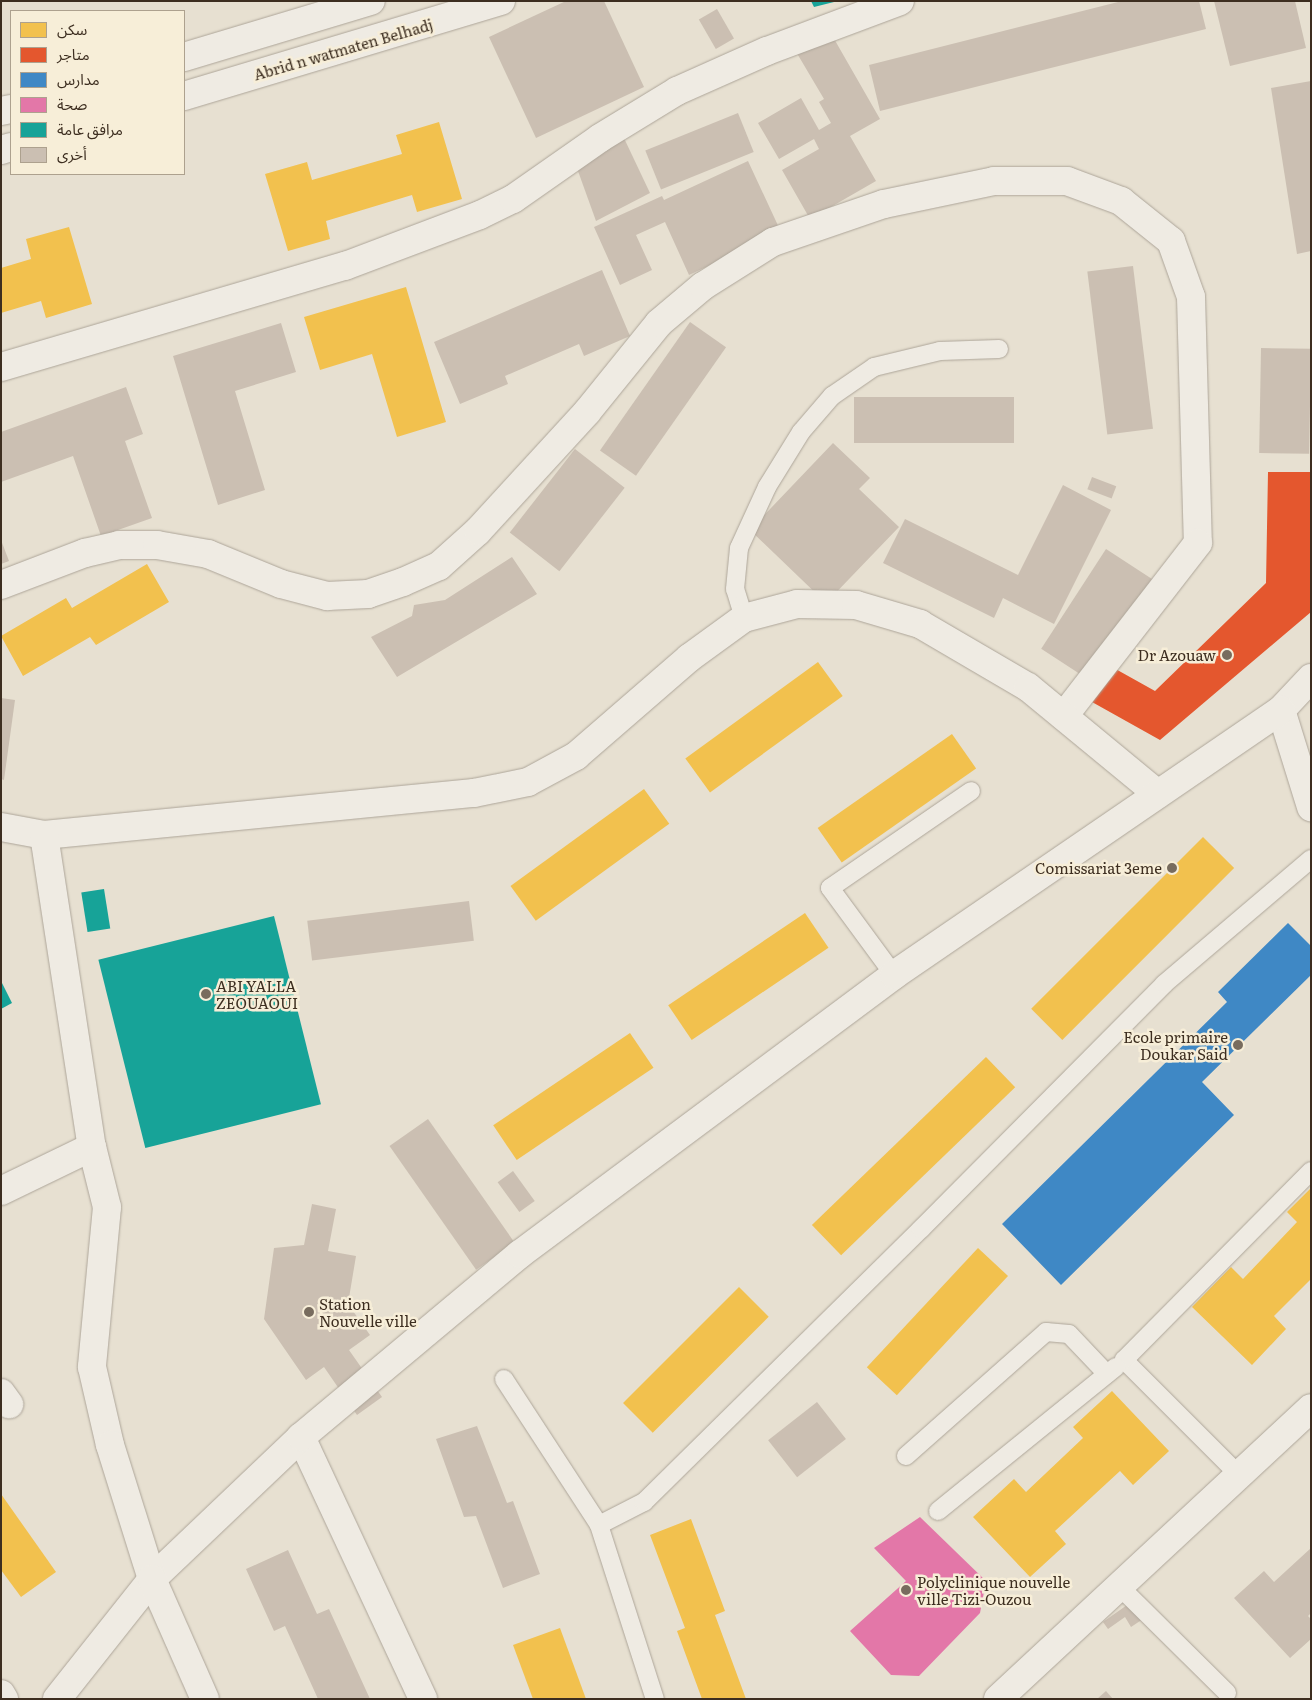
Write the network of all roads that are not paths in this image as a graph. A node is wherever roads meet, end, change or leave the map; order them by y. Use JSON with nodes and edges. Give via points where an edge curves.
{"nodes":[{"id":1,"x":371,"y":1,"type":"edge"},
{"id":2,"x":501,"y":1,"type":"edge"},
{"id":3,"x":900,"y":1,"type":"edge"},
{"id":4,"x":185,"y":57,"type":"edge"},
{"id":5,"x":185,"y":96,"type":"edge"},
{"id":6,"x":999,"y":349,"type":"dead end"},
{"id":7,"x":1,"y":367,"type":"edge"},
{"id":8,"x":1,"y":585,"type":"edge"},
{"id":9,"x":744,"y":618,"type":"junction"},
{"id":10,"x":1311,"y":678,"type":"edge"},
{"id":11,"x":1280,"y":710,"type":"junction"},
{"id":12,"x":1064,"y":716,"type":"junction"},
{"id":13,"x":971,"y":791,"type":"dead end"},
{"id":14,"x":1158,"y":794,"type":"junction"},
{"id":15,"x":1311,"y":807,"type":"edge"},
{"id":16,"x":1,"y":827,"type":"edge"},
{"id":17,"x":44,"y":835,"type":"junction"},
{"id":18,"x":1311,"y":859,"type":"edge"},
{"id":19,"x":894,"y":975,"type":"junction"},
{"id":20,"x":92,"y":1147,"type":"junction"},
{"id":21,"x":1311,"y":1172,"type":"edge"},
{"id":22,"x":1,"y":1190,"type":"edge"},
{"id":23,"x":1124,"y":1360,"type":"junction"},
{"id":24,"x":1106,"y":1374,"type":"junction"},
{"id":25,"x":504,"y":1379,"type":"dead end"},
{"id":26,"x":1311,"y":1408,"type":"edge"},
{"id":27,"x":301,"y":1437,"type":"junction"},
{"id":28,"x":906,"y":1456,"type":"dead end"},
{"id":29,"x":1239,"y":1475,"type":"junction"},
{"id":30,"x":938,"y":1511,"type":"dead end"},
{"id":31,"x":599,"y":1525,"type":"junction"},
{"id":32,"x":152,"y":1579,"type":"junction"},
{"id":33,"x":1120,"y":1586,"type":"junction"},
{"id":34,"x":1227,"y":1693,"type":"dead end"},
{"id":35,"x":1,"y":1694,"type":"edge"},
{"id":36,"x":4,"y":1699,"type":"edge"},
{"id":37,"x":57,"y":1699,"type":"edge"},
{"id":38,"x":205,"y":1699,"type":"edge"},
{"id":39,"x":423,"y":1699,"type":"edge"},
{"id":40,"x":655,"y":1699,"type":"edge"},
{"id":41,"x":998,"y":1699,"type":"edge"}],
"edges":[{"from":1,"to":4,"type":"street"},
{"from":2,"to":5,"type":"street","name":"Abrid n watmaten Belhadj"},
{"from":3,"to":7,"type":"street","via":[[831,25],[677,91],[600,138],[513,199],[480,215],[345,266]]},
{"from":6,"to":9,"type":"lane","via":[[940,351],[874,367],[832,396],[801,432],[767,487],[739,548],[735,589]]},
{"from":8,"to":12,"type":"street","via":[[85,553],[119,545],[157,545],[208,554],[281,584],[327,596],[368,594],[403,582],[439,566],[478,531],[587,412],[659,323],[703,286],[766,247],[830,221],[884,204],[994,181],[1067,180],[1121,201],[1171,241],[1190,297],[1198,543]]},
{"from":9,"to":12,"type":"street","via":[[797,604],[856,605],[920,624],[1028,687]]},
{"from":9,"to":17,"type":"street","via":[[690,658],[576,756],[528,782],[474,793]]},
{"from":10,"to":11,"type":"street"},
{"from":11,"to":14,"type":"street"},
{"from":11,"to":15,"type":"street"},
{"from":12,"to":14,"type":"street"},
{"from":13,"to":19,"type":"lane","via":[[830,888]]},
{"from":14,"to":19,"type":"street"},
{"from":16,"to":17,"type":"street"},
{"from":17,"to":20,"type":"street"},
{"from":18,"to":31,"type":"lane","via":[[1164,984],[644,1502]]},
{"from":19,"to":27,"type":"street","via":[[520,1254]]},
{"from":20,"to":22,"type":"street"},
{"from":20,"to":32,"type":"street","via":[[107,1207],[92,1366],[110,1445]]},
{"from":21,"to":23,"type":"lane"},
{"from":23,"to":24,"type":"lane"},
{"from":23,"to":29,"type":"lane"},
{"from":24,"to":28,"type":"lane","via":[[1069,1334],[1046,1332]]},
{"from":24,"to":30,"type":"lane"},
{"from":25,"to":31,"type":"lane"},
{"from":26,"to":29,"type":"street"},
{"from":27,"to":32,"type":"street"},
{"from":27,"to":39,"type":"street"},
{"from":29,"to":33,"type":"street"},
{"from":31,"to":40,"type":"lane"},
{"from":32,"to":37,"type":"street"},
{"from":32,"to":38,"type":"street"},
{"from":33,"to":34,"type":"lane"},
{"from":33,"to":41,"type":"street"},
{"from":35,"to":36,"type":"street"}]}
